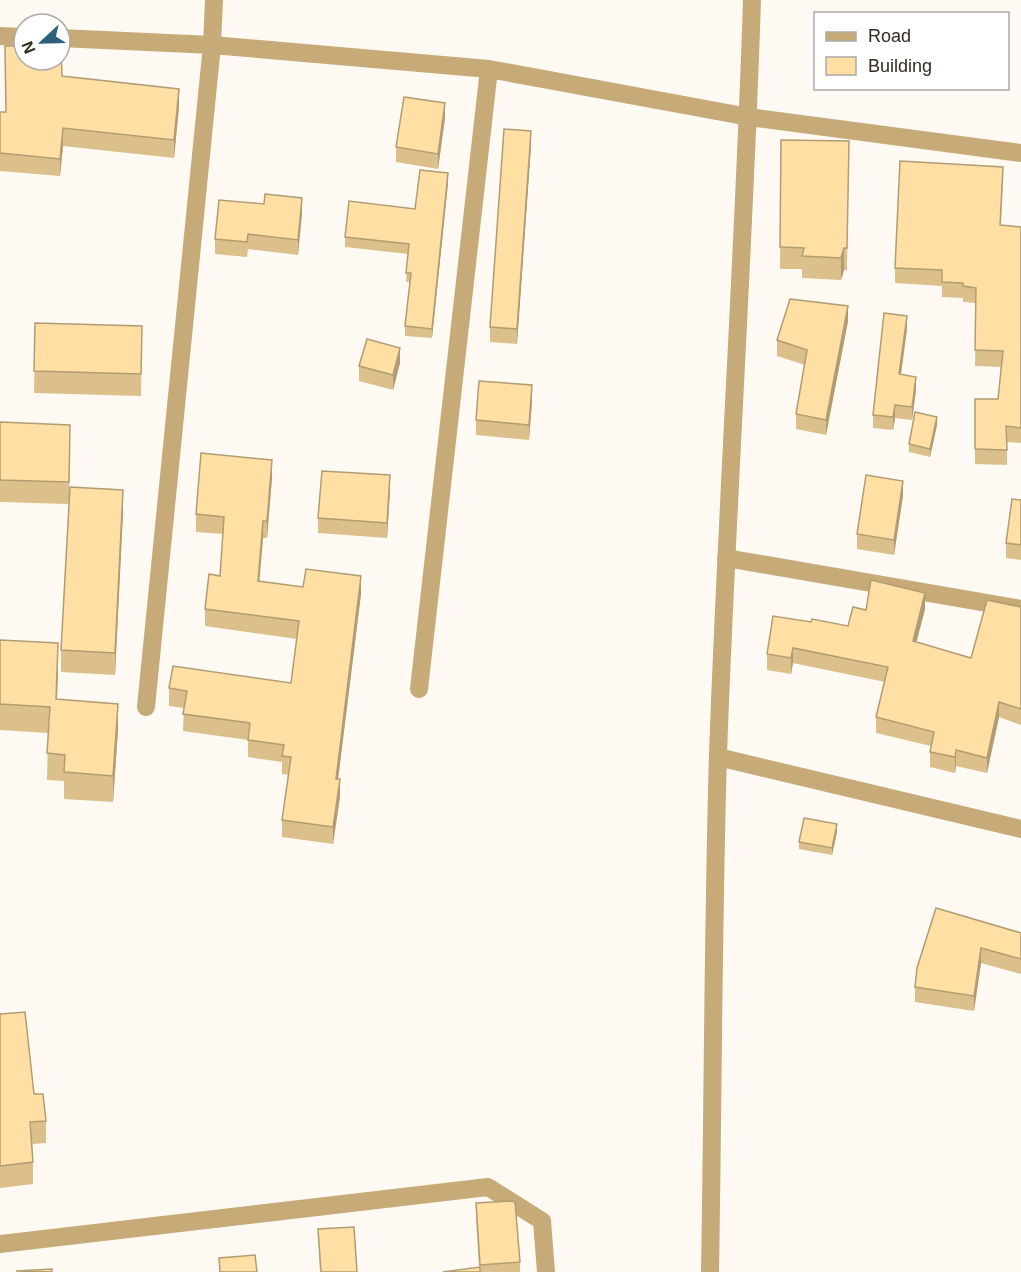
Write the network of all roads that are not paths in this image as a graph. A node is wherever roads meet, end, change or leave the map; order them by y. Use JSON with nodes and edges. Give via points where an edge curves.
{"nodes":[{"id":1,"x":214,"y":0,"type":"edge"},
{"id":2,"x":753,"y":0,"type":"edge"},
{"id":3,"x":72,"y":39,"type":"edge"},
{"id":4,"x":212,"y":45,"type":"junction"},
{"id":5,"x":489,"y":69,"type":"junction"},
{"id":6,"x":749,"y":117,"type":"junction"},
{"id":7,"x":1021,"y":153,"type":"edge"},
{"id":8,"x":726,"y":558,"type":"junction"},
{"id":9,"x":1021,"y":609,"type":"edge"},
{"id":10,"x":419,"y":689,"type":"dead end"},
{"id":11,"x":146,"y":707,"type":"dead end"},
{"id":12,"x":718,"y":757,"type":"junction"},
{"id":13,"x":1021,"y":829,"type":"edge"},
{"id":14,"x":0,"y":1244,"type":"edge"},
{"id":15,"x":546,"y":1272,"type":"edge"},
{"id":16,"x":710,"y":1272,"type":"edge"}],
"edges":[{"from":1,"to":4,"type":"street"},
{"from":2,"to":6,"type":"street"},
{"from":3,"to":4,"type":"street"},
{"from":4,"to":5,"type":"street"},
{"from":4,"to":11,"type":"street"},
{"from":5,"to":6,"type":"street"},
{"from":5,"to":10,"type":"street"},
{"from":6,"to":7,"type":"street"},
{"from":6,"to":8,"type":"street"},
{"from":8,"to":9,"type":"street"},
{"from":8,"to":12,"type":"street"},
{"from":12,"to":13,"type":"street"},
{"from":12,"to":16,"type":"street"},
{"from":14,"to":15,"type":"street","via":[[488,1187],[543,1221]]}]}
